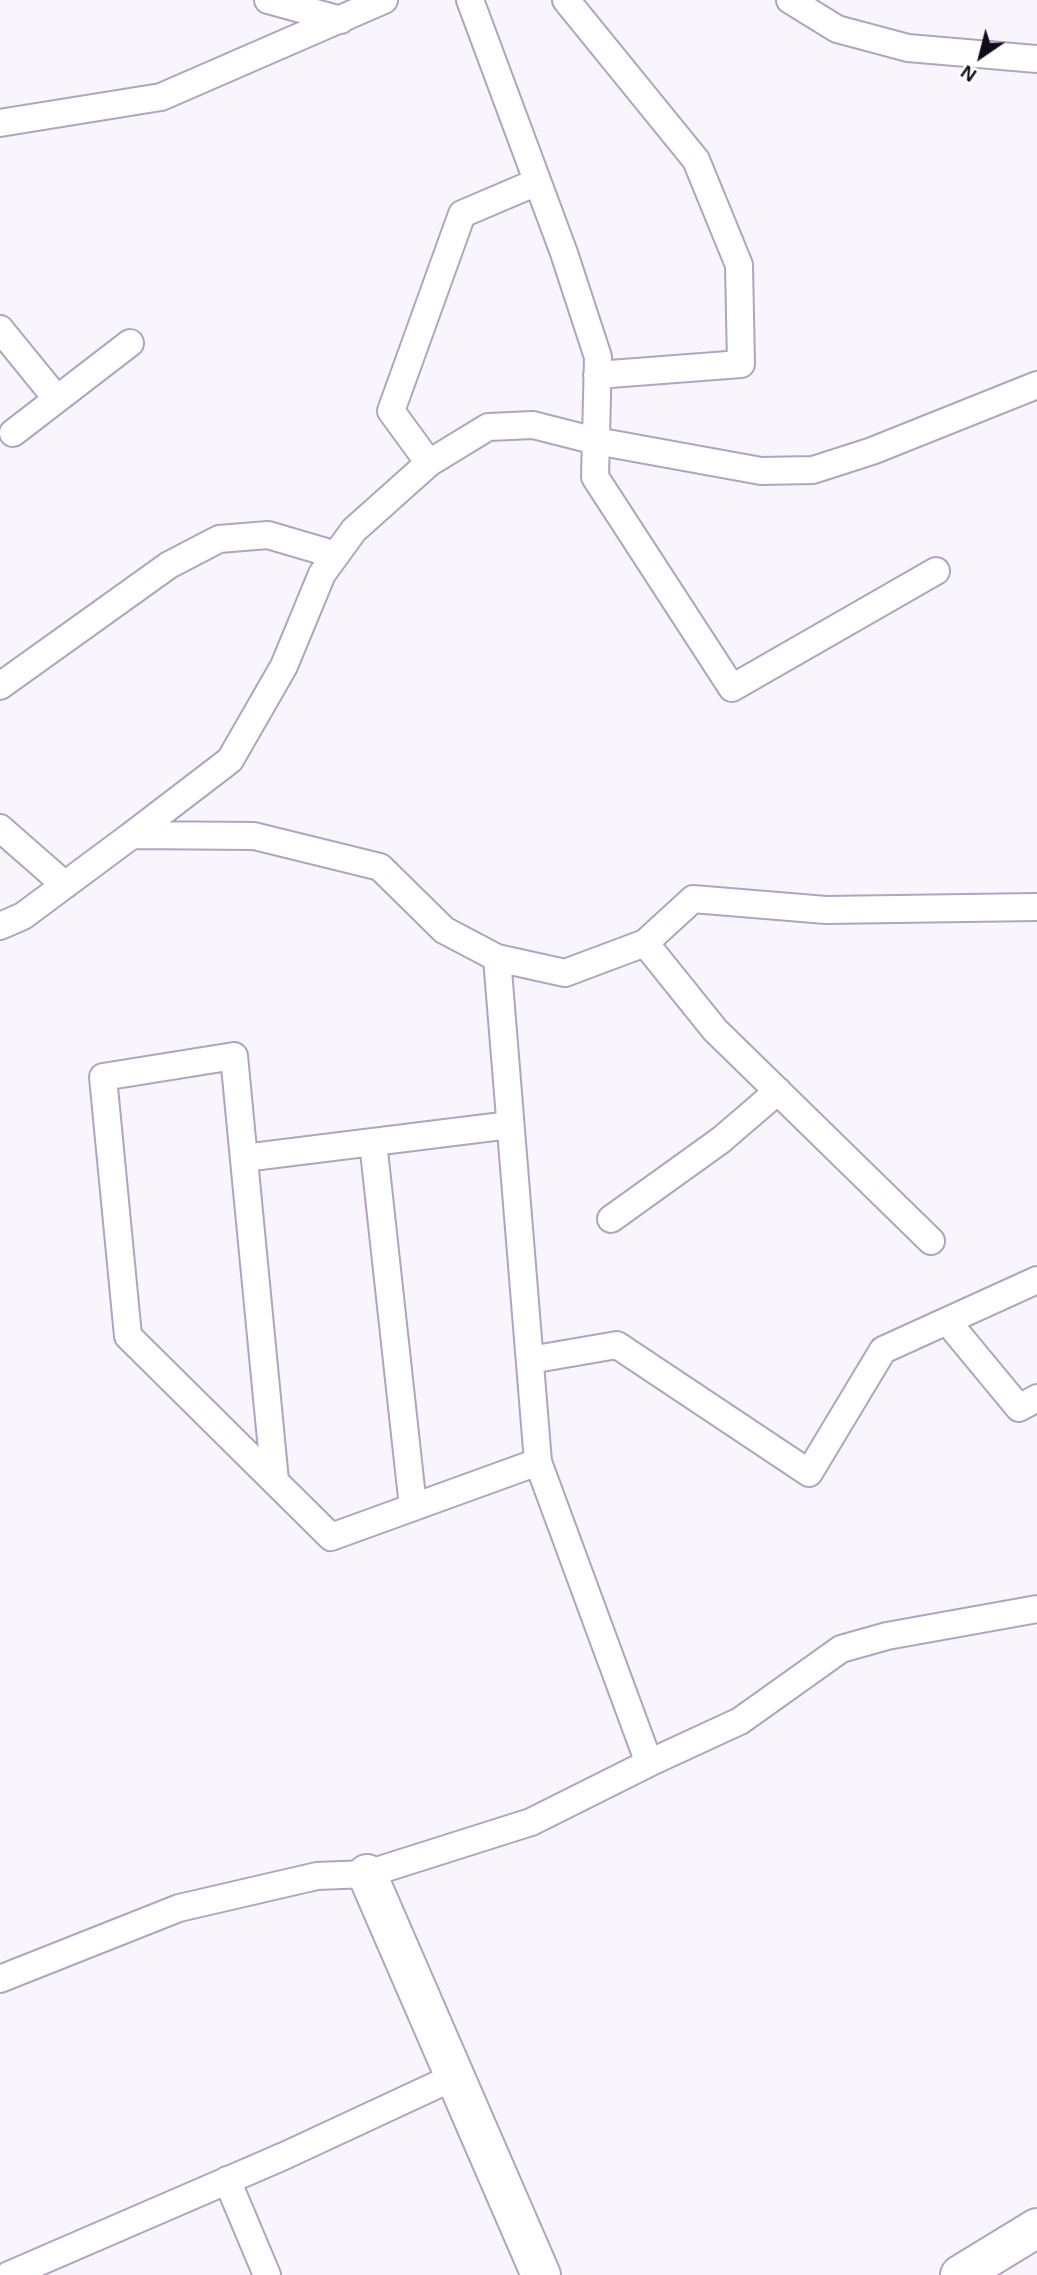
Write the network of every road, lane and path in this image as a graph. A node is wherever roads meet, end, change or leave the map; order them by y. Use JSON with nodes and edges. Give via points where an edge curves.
{"nodes":[{"id":1,"x":268,"y":0,"type":"edge"},
{"id":2,"x":384,"y":0,"type":"edge"},
{"id":3,"x":470,"y":0,"type":"edge"},
{"id":4,"x":566,"y":0,"type":"edge"},
{"id":5,"x":790,"y":0,"type":"edge"},
{"id":6,"x":341,"y":20,"type":"junction"},
{"id":7,"x":1037,"y":60,"type":"edge"},
{"id":8,"x":0,"y":123,"type":"edge"},
{"id":9,"x":537,"y":182,"type":"junction"},
{"id":10,"x":0,"y":329,"type":"edge"},
{"id":11,"x":130,"y":343,"type":"dead end"},
{"id":12,"x":597,"y":375,"type":"junction"},
{"id":13,"x":1037,"y":385,"type":"edge"},
{"id":14,"x":57,"y":399,"type":"junction"},
{"id":15,"x":13,"y":433,"type":"dead end"},
{"id":16,"x":596,"y":441,"type":"junction"},
{"id":17,"x":429,"y":463,"type":"junction"},
{"id":18,"x":335,"y":555,"type":"junction"},
{"id":19,"x":936,"y":571,"type":"dead end"},
{"id":20,"x":0,"y":686,"type":"edge"},
{"id":21,"x":0,"y":828,"type":"edge"},
{"id":22,"x":132,"y":835,"type":"junction"},
{"id":23,"x":65,"y":885,"type":"junction"},
{"id":24,"x":1037,"y":907,"type":"edge"},
{"id":25,"x":0,"y":926,"type":"edge"},
{"id":26,"x":645,"y":943,"type":"junction"},
{"id":27,"x":497,"y":958,"type":"junction"},
{"id":28,"x":778,"y":1091,"type":"junction"},
{"id":29,"x":510,"y":1125,"type":"junction"},
{"id":30,"x":373,"y":1142,"type":"junction"},
{"id":31,"x":244,"y":1158,"type":"junction"},
{"id":32,"x":611,"y":1219,"type":"dead end"},
{"id":33,"x":931,"y":1241,"type":"dead end"},
{"id":34,"x":1037,"y":1280,"type":"edge"},
{"id":35,"x":947,"y":1321,"type":"junction"},
{"id":36,"x":530,"y":1360,"type":"junction"},
{"id":37,"x":1037,"y":1398,"type":"edge"},
{"id":38,"x":538,"y":1462,"type":"junction"},
{"id":39,"x":275,"y":1481,"type":"junction"},
{"id":40,"x":413,"y":1507,"type":"junction"},
{"id":41,"x":1037,"y":1609,"type":"edge"},
{"id":42,"x":649,"y":1763,"type":"junction"},
{"id":43,"x":367,"y":1874,"type":"junction"},
{"id":44,"x":0,"y":1979,"type":"edge"},
{"id":45,"x":456,"y":2076,"type":"junction"},
{"id":46,"x":227,"y":2180,"type":"junction"},
{"id":47,"x":1037,"y":2228,"type":"edge"},
{"id":48,"x":9,"y":2275,"type":"edge"},
{"id":49,"x":267,"y":2275,"type":"edge"},
{"id":50,"x":541,"y":2275,"type":"edge"},
{"id":51,"x":960,"y":2275,"type":"edge"}],
"edges":[{"from":1,"to":6,"type":"street"},
{"from":2,"to":6,"type":"street"},
{"from":3,"to":9,"type":"street"},
{"from":4,"to":12,"type":"street","via":[[696,160],[739,265],[741,364]]},
{"from":5,"to":7,"type":"street","via":[[837,29],[908,48]]},
{"from":6,"to":8,"type":"street","via":[[161,97]]},
{"from":9,"to":12,"type":"street","via":[[598,357]]},
{"from":9,"to":17,"type":"street","via":[[462,214],[391,411]]},
{"from":10,"to":14,"type":"street"},
{"from":11,"to":14,"type":"street"},
{"from":12,"to":16,"type":"street"},
{"from":13,"to":16,"type":"street","via":[[813,470],[761,471]]},
{"from":14,"to":15,"type":"street"},
{"from":16,"to":17,"type":"street","via":[[533,425],[488,427]]},
{"from":16,"to":19,"type":"street","via":[[595,477],[732,688]]},
{"from":17,"to":18,"type":"street","via":[[354,530]]},
{"from":18,"to":20,"type":"street","via":[[268,535],[219,539],[169,565]]},
{"from":18,"to":22,"type":"street","via":[[322,573],[284,666],[230,760]]},
{"from":21,"to":23,"type":"street"},
{"from":22,"to":23,"type":"street"},
{"from":22,"to":27,"type":"street","via":[[254,836],[380,867],[443,930]]},
{"from":23,"to":25,"type":"street","via":[[23,916]]},
{"from":24,"to":26,"type":"street","via":[[826,910],[693,899]]},
{"from":26,"to":27,"type":"street","via":[[565,973]]},
{"from":26,"to":28,"type":"street","via":[[715,1030]]},
{"from":27,"to":29,"type":"street"},
{"from":28,"to":32,"type":"street","via":[[721,1140]]},
{"from":28,"to":33,"type":"street"},
{"from":29,"to":30,"type":"street"},
{"from":29,"to":36,"type":"street"},
{"from":30,"to":31,"type":"street"},
{"from":30,"to":40,"type":"street"},
{"from":31,"to":39,"type":"street"},
{"from":31,"to":39,"type":"street","via":[[234,1056],[103,1077],[128,1336]]},
{"from":34,"to":35,"type":"street"},
{"from":35,"to":36,"type":"street","via":[[883,1350],[809,1473],[617,1345]]},
{"from":35,"to":37,"type":"street","via":[[1019,1408]]},
{"from":36,"to":38,"type":"street"},
{"from":38,"to":40,"type":"street"},
{"from":38,"to":42,"type":"street"},
{"from":39,"to":40,"type":"street","via":[[331,1537]]},
{"from":41,"to":42,"type":"street","via":[[887,1636],[841,1650],[740,1721]]},
{"from":42,"to":43,"type":"street","via":[[531,1822]]},
{"from":43,"to":44,"type":"street","via":[[317,1876],[179,1908]]},
{"from":43,"to":45,"type":"street"},
{"from":45,"to":46,"type":"street"},
{"from":45,"to":50,"type":"street"},
{"from":46,"to":48,"type":"street"},
{"from":46,"to":49,"type":"street"},
{"from":47,"to":51,"type":"street"}]}
